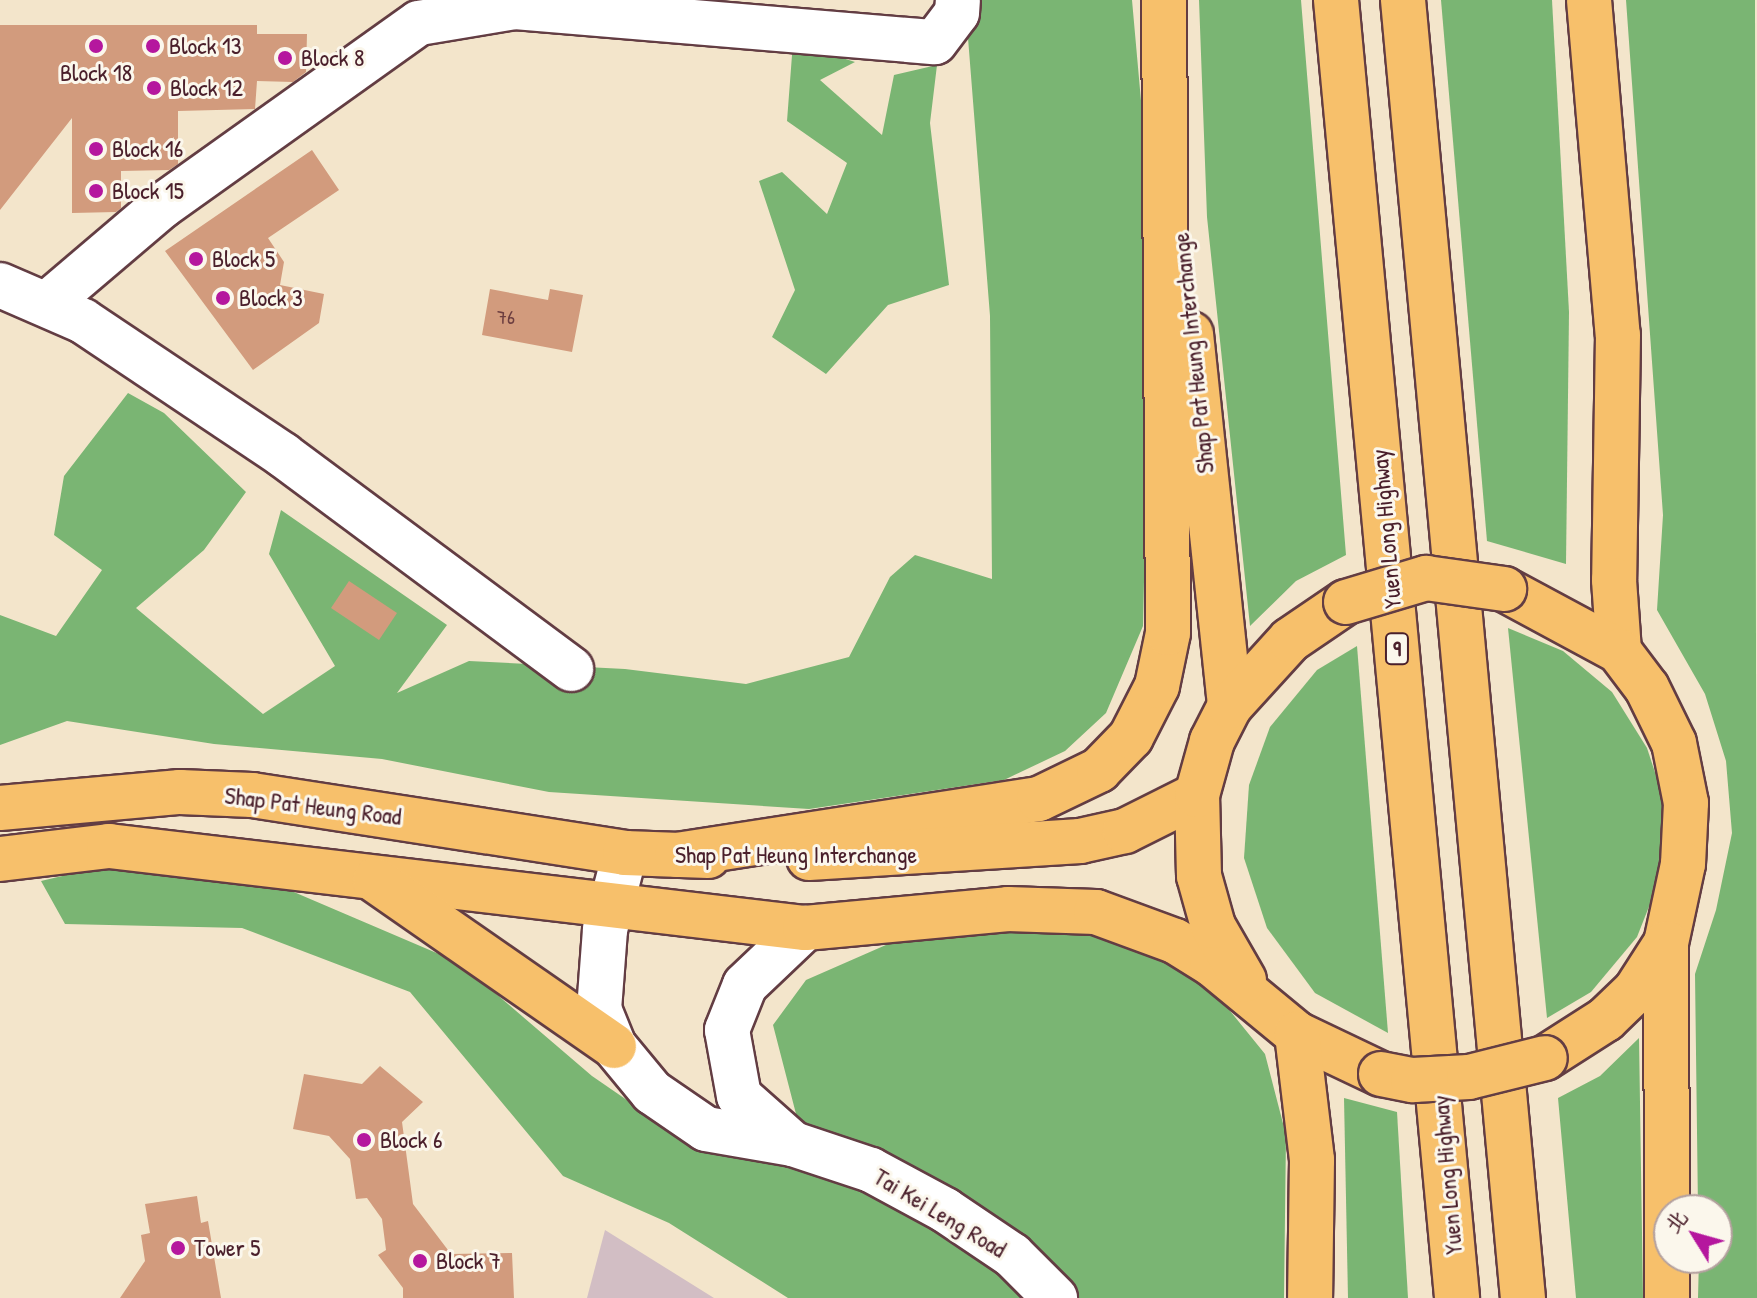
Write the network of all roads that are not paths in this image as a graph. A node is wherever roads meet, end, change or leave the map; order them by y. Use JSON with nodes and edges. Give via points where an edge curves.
{"nodes":[{"id":1,"x":958,"y":0,"type":"edge"},
{"id":2,"x":1164,"y":0,"type":"edge"},
{"id":3,"x":1336,"y":0,"type":"edge"},
{"id":4,"x":1403,"y":0,"type":"edge"},
{"id":5,"x":1589,"y":0,"type":"edge"},
{"id":6,"x":547,"y":5,"type":"edge"},
{"id":7,"x":0,"y":285,"type":"edge"},
{"id":8,"x":48,"y":303,"type":"junction"},
{"id":9,"x":1619,"y":651,"type":"junction"},
{"id":10,"x":571,"y":669,"type":"dead end"},
{"id":11,"x":1230,"y":706,"type":"junction"},
{"id":12,"x":1197,"y":795,"type":"junction"},
{"id":13,"x":0,"y":808,"type":"edge"},
{"id":14,"x":625,"y":853,"type":"junction"},
{"id":15,"x":677,"y":855,"type":"junction"},
{"id":16,"x":0,"y":859,"type":"edge"},
{"id":17,"x":369,"y":876,"type":"junction"},
{"id":18,"x":611,"y":902,"type":"junction"},
{"id":19,"x":805,"y":928,"type":"junction"},
{"id":20,"x":1666,"y":943,"type":"junction"},
{"id":21,"x":1283,"y":1022,"type":"junction"},
{"id":22,"x":614,"y":1046,"type":"junction"},
{"id":23,"x":793,"y":1144,"type":"junction"},
{"id":24,"x":1055,"y":1298,"type":"edge"},
{"id":25,"x":1310,"y":1298,"type":"edge"},
{"id":26,"x":1457,"y":1298,"type":"edge"},
{"id":27,"x":1523,"y":1298,"type":"edge"},
{"id":28,"x":1667,"y":1298,"type":"edge"}],
"edges":[{"from":1,"to":6,"type":"street","via":[[957,13],[935,42]]},
{"from":2,"to":11,"type":"main road","name":"Shap Pat Heung Interchange","via":[[1184,266]]},
{"from":2,"to":15,"type":"main road","via":[[1168,633],[1157,686],[1131,737],[1099,770],[1039,799]]},
{"from":3,"to":26,"type":"main road","name":"Yuen Long Highway","number":"9"},
{"from":4,"to":27,"type":"main road"},
{"from":5,"to":9,"type":"main road","via":[[1618,335],[1614,580]]},
{"from":6,"to":8,"type":"street","via":[[419,23],[162,206]]},
{"from":7,"to":8,"type":"street"},
{"from":8,"to":10,"type":"street","via":[[283,455]]},
{"from":9,"to":11,"type":"main road","bridge":true,"via":[[1504,589],[1426,578],[1346,602],[1290,640]]},
{"from":9,"to":20,"type":"main road","via":[[1647,688],[1674,743],[1686,803],[1683,864]]},
{"from":11,"to":12,"type":"main road","via":[[1212,741]]},
{"from":12,"to":15,"type":"main road","name":"Shap Pat Heung Interchange","via":[[1125,831],[1037,846],[890,857]]},
{"from":12,"to":21,"type":"main road","via":[[1199,876],[1213,926],[1236,968]]},
{"from":13,"to":14,"type":"main road","name":"Shap Pat Heung Road","via":[[180,792],[252,795]]},
{"from":14,"to":15,"type":"main road","name":"Shap Pat Heung Interchange"},
{"from":14,"to":18,"type":"street","name":"Tai Kei Leng Road"},
{"from":16,"to":17,"type":"main road","via":[[109,846]]},
{"from":17,"to":18,"type":"main road"},
{"from":17,"to":22,"type":"main road"},
{"from":18,"to":19,"type":"main road"},
{"from":18,"to":22,"type":"street","name":"Tai Kei Leng Road","via":[[598,983],[599,1009]]},
{"from":19,"to":21,"type":"main road","via":[[1008,909],[1096,912],[1175,941]]},
{"from":19,"to":23,"type":"street","via":[[745,985],[727,1030],[739,1096]]},
{"from":20,"to":21,"type":"main road","bridge":true,"via":[[1636,990],[1606,1019],[1545,1058],[1469,1077],[1413,1080],[1381,1074]]},
{"from":20,"to":28,"type":"main road"},
{"from":21,"to":25,"type":"main road","via":[[1312,1160]]},
{"from":22,"to":23,"type":"street","name":"Tai Kei Leng Road","via":[[652,1092],[706,1129]]},
{"from":23,"to":24,"type":"street","name":"Tai Kei Leng Road","via":[[871,1170],[945,1210],[1012,1255]]}]}
